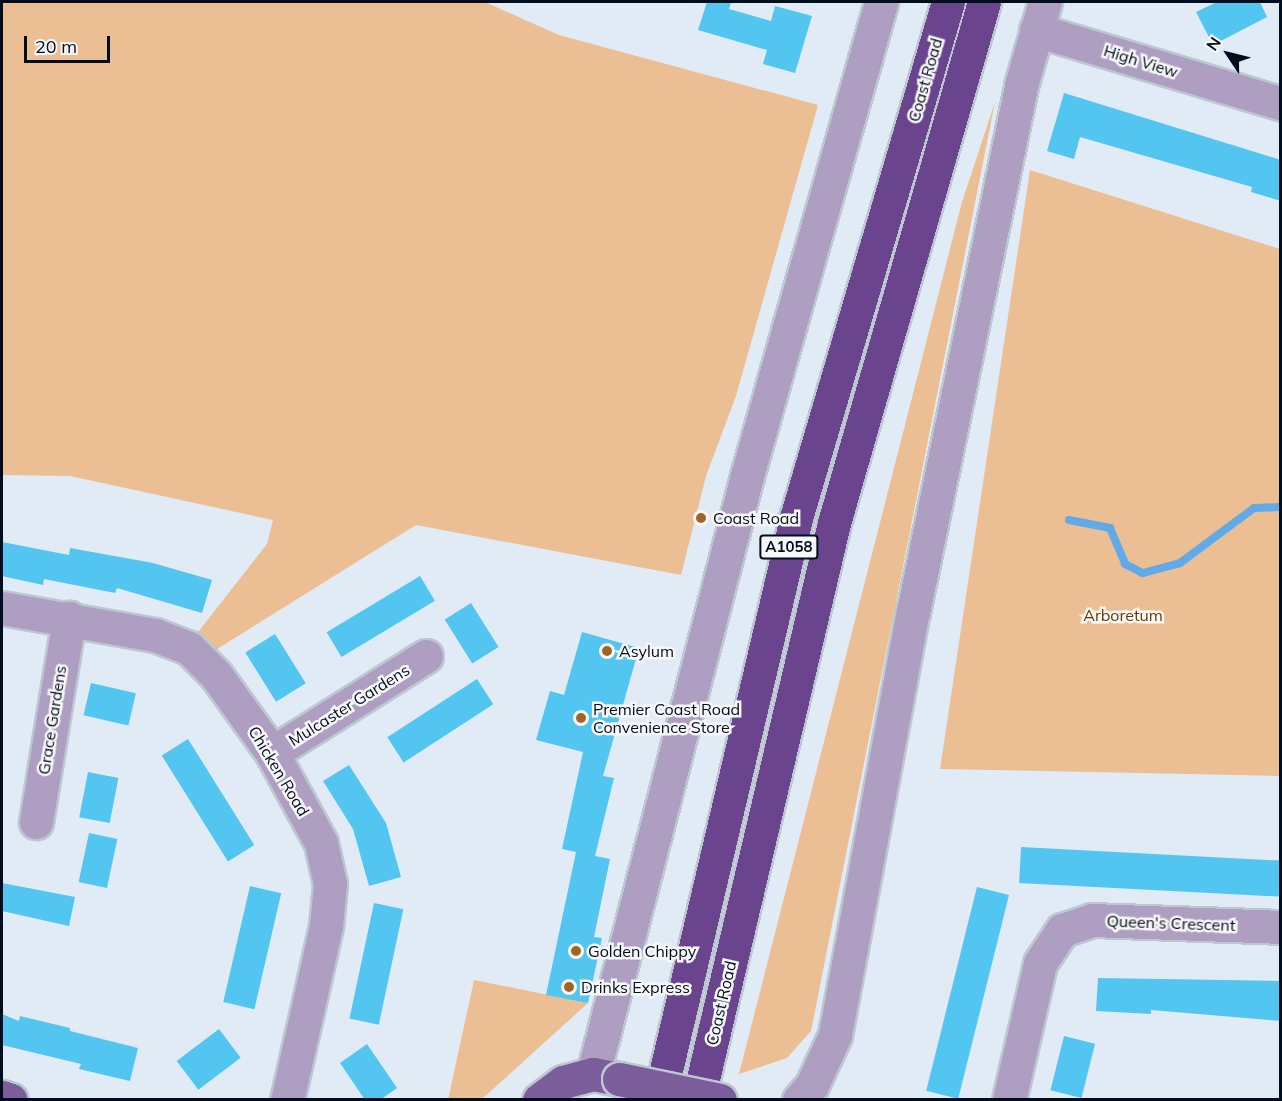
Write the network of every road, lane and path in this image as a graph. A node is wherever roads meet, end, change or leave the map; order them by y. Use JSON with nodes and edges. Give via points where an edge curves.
{"nodes":[{"id":1,"x":881,"y":2,"type":"edge"},
{"id":2,"x":948,"y":2,"type":"edge"},
{"id":3,"x":984,"y":2,"type":"edge"},
{"id":4,"x":1040,"y":16,"type":"edge"},
{"id":5,"x":1281,"y":103,"type":"edge"},
{"id":6,"x":2,"y":608,"type":"edge"},
{"id":7,"x":69,"y":618,"type":"junction"},
{"id":8,"x":426,"y":656,"type":"dead end"},
{"id":9,"x":272,"y":753,"type":"junction"},
{"id":10,"x":36,"y":822,"type":"dead end"},
{"id":11,"x":1281,"y":927,"type":"edge"},
{"id":12,"x":606,"y":1077,"type":"junction"},
{"id":13,"x":289,"y":1094,"type":"edge"},
{"id":14,"x":2,"y":1097,"type":"edge"},
{"id":15,"x":11,"y":1100,"type":"edge"},
{"id":16,"x":538,"y":1100,"type":"edge"},
{"id":17,"x":659,"y":1100,"type":"edge"},
{"id":18,"x":698,"y":1100,"type":"edge"},
{"id":19,"x":720,"y":1100,"type":"edge"},
{"id":20,"x":799,"y":1100,"type":"edge"},
{"id":21,"x":1009,"y":1100,"type":"edge"}],
"edges":[{"from":1,"to":12,"type":"street","via":[[747,476]]},
{"from":2,"to":17,"type":"highway","name":"Coast Road","number":"A1058","via":[[796,518]]},
{"from":3,"to":18,"type":"highway","name":"Coast Road","number":"A1058","via":[[834,523]]},
{"from":4,"to":5,"type":"street","name":"High View"},
{"from":4,"to":20,"type":"street","via":[[1022,82],[913,612],[835,1035],[812,1085]]},
{"from":6,"to":7,"type":"street","name":"Chicken Road"},
{"from":7,"to":9,"type":"street","name":"Chicken Road","via":[[155,635],[189,648],[216,675]]},
{"from":7,"to":10,"type":"street","name":"Grace Gardens"},
{"from":8,"to":9,"type":"street","name":"Mulcaster Gardens"},
{"from":9,"to":13,"type":"street","name":"Chicken Road","via":[[321,843],[330,884],[326,926]]},
{"from":11,"to":21,"type":"street","name":"Queen's Crescent","via":[[1092,920],[1062,930],[1040,963]]},
{"from":12,"to":16,"type":"main road","via":[[562,1082]]},
{"from":12,"to":19,"type":"main road","bridge":true},
{"from":14,"to":15,"type":"main road"}]}
